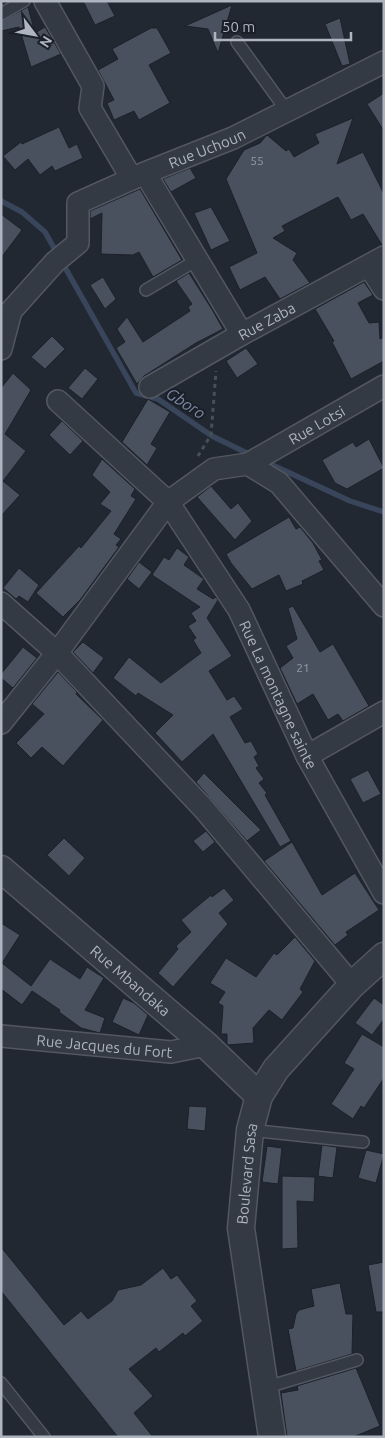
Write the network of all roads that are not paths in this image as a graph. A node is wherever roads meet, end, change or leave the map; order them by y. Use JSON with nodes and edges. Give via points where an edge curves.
{"nodes":[{"id":1,"x":24,"y":1,"type":"edge"},
{"id":2,"x":45,"y":1,"type":"edge"},
{"id":3,"x":1,"y":14,"type":"edge"},
{"id":4,"x":237,"y":42,"type":"dead end"},
{"id":5,"x":384,"y":62,"type":"edge"},
{"id":6,"x":287,"y":111,"type":"junction"},
{"id":7,"x":138,"y":176,"type":"junction"},
{"id":8,"x":197,"y":260,"type":"junction"},
{"id":9,"x":376,"y":262,"type":"edge"},
{"id":10,"x":384,"y":289,"type":"edge"},
{"id":11,"x":146,"y":290,"type":"dead end"},
{"id":12,"x":242,"y":334,"type":"junction"},
{"id":13,"x":1,"y":349,"type":"edge"},
{"id":14,"x":384,"y":386,"type":"edge"},
{"id":15,"x":150,"y":387,"type":"dead end"},
{"id":16,"x":58,"y":401,"type":"dead end"},
{"id":17,"x":248,"y":464,"type":"junction"},
{"id":18,"x":168,"y":502,"type":"junction"},
{"id":19,"x":1,"y":603,"type":"edge"},
{"id":20,"x":384,"y":606,"type":"edge"},
{"id":21,"x":57,"y":653,"type":"junction"},
{"id":22,"x":384,"y":712,"type":"edge"},
{"id":23,"x":1,"y":723,"type":"edge"},
{"id":24,"x":308,"y":756,"type":"junction"},
{"id":25,"x":1,"y":869,"type":"edge"},
{"id":26,"x":384,"y":893,"type":"edge"},
{"id":27,"x":384,"y":956,"type":"edge"},
{"id":28,"x":352,"y":985,"type":"junction"},
{"id":29,"x":1,"y":1036,"type":"edge"},
{"id":30,"x":206,"y":1045,"type":"junction"},
{"id":31,"x":259,"y":1096,"type":"junction"},
{"id":32,"x":250,"y":1130,"type":"junction"},
{"id":33,"x":363,"y":1142,"type":"dead end"},
{"id":34,"x":357,"y":1360,"type":"dead end"},
{"id":35,"x":1,"y":1382,"type":"edge"},
{"id":36,"x":264,"y":1388,"type":"junction"},
{"id":37,"x":44,"y":1437,"type":"edge"},
{"id":38,"x":272,"y":1437,"type":"edge"}],
"edges":[{"from":1,"to":3,"type":"lane"},
{"from":2,"to":7,"type":"street","via":[[93,86],[90,108]]},
{"from":4,"to":6,"type":"lane"},
{"from":5,"to":6,"type":"street","name":"Rue Uchoun"},
{"from":6,"to":7,"type":"street","name":"Rue Uchoun","via":[[232,138]]},
{"from":7,"to":8,"type":"street"},
{"from":7,"to":13,"type":"street","name":"Rue Uchoun","via":[[78,203],[78,243],[10,310]]},
{"from":8,"to":11,"type":"lane"},
{"from":8,"to":12,"type":"street"},
{"from":9,"to":10,"type":"street"},
{"from":9,"to":12,"type":"street","name":"Rue Zaba"},
{"from":12,"to":15,"type":"street","name":"Rue Zaba"},
{"from":14,"to":17,"type":"street","name":"Rue Lotsi"},
{"from":16,"to":18,"type":"street","name":"Rue La montagne sainte"},
{"from":17,"to":18,"type":"street","via":[[214,469]]},
{"from":17,"to":20,"type":"street","via":[[279,484]]},
{"from":18,"to":21,"type":"street"},
{"from":18,"to":24,"type":"street","name":"Rue La montagne sainte","via":[[240,610]]},
{"from":19,"to":21,"type":"street"},
{"from":21,"to":23,"type":"street"},
{"from":21,"to":28,"type":"street","via":[[204,809]]},
{"from":22,"to":24,"type":"street"},
{"from":24,"to":26,"type":"street","name":"Rue La montagne sainte"},
{"from":25,"to":30,"type":"street","name":"Rue Mbandaka"},
{"from":27,"to":28,"type":"street","name":"Boulevard Sasa"},
{"from":28,"to":31,"type":"street","name":"Boulevard Sasa","via":[[276,1069]]},
{"from":29,"to":30,"type":"street","name":"Rue Jacques du Fort","via":[[171,1052]]},
{"from":30,"to":31,"type":"street","name":"Rue Mbandaka"},
{"from":31,"to":32,"type":"street","name":"Boulevard Sasa"},
{"from":32,"to":33,"type":"lane"},
{"from":32,"to":36,"type":"street","name":"Boulevard Sasa","via":[[241,1228]]},
{"from":34,"to":36,"type":"lane"},
{"from":35,"to":37,"type":"lane"},
{"from":36,"to":38,"type":"street","name":"Boulevard Sasa"}]}
